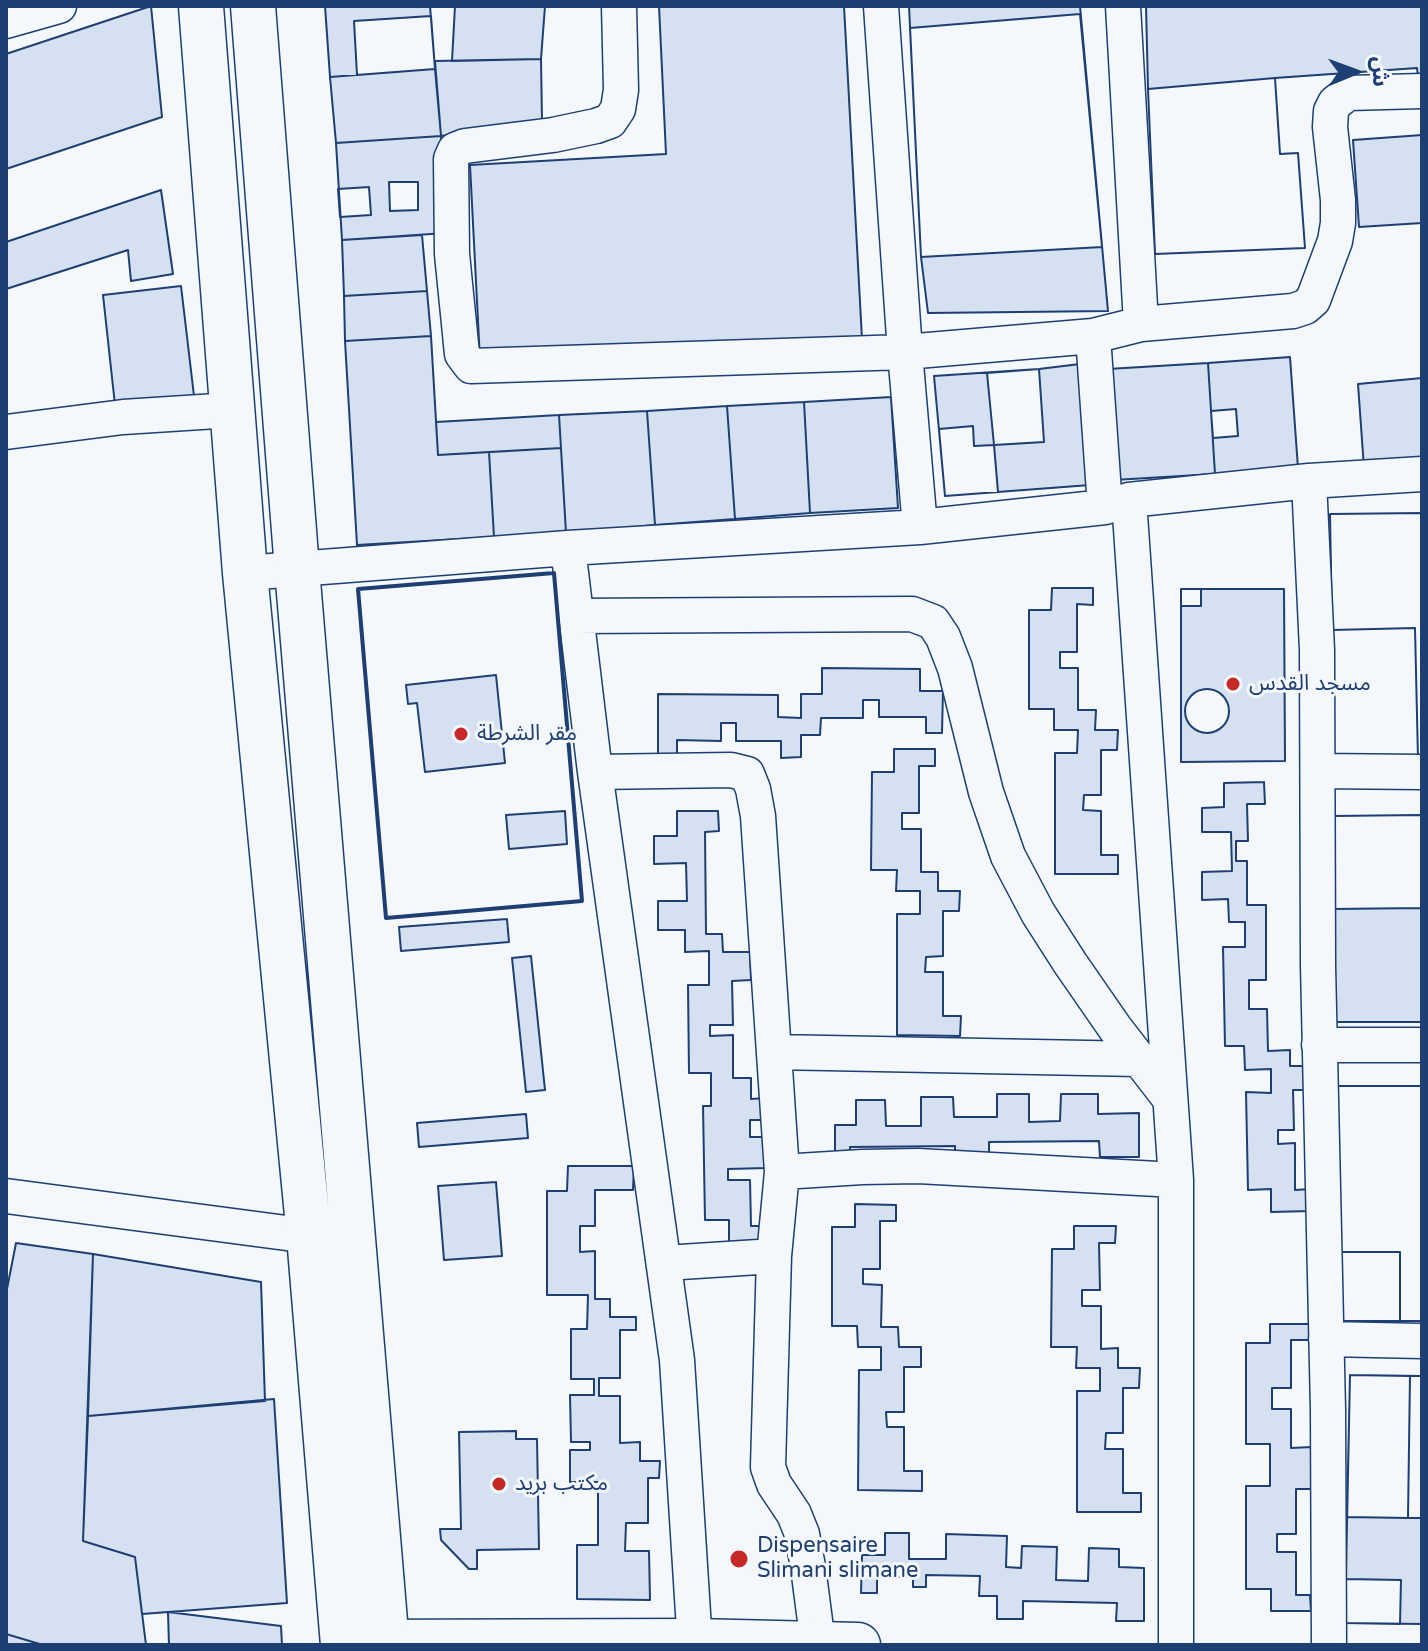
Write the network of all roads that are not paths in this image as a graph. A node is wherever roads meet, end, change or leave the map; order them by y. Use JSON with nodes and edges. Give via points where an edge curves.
{"nodes":[{"id":1,"x":59,"y":6,"type":"edge"},
{"id":2,"x":201,"y":6,"type":"edge"},
{"id":3,"x":253,"y":6,"type":"edge"},
{"id":4,"x":619,"y":6,"type":"edge"},
{"id":5,"x":881,"y":6,"type":"edge"},
{"id":6,"x":1123,"y":6,"type":"edge"},
{"id":7,"x":6,"y":21,"type":"edge"},
{"id":8,"x":1422,"y":91,"type":"edge"},
{"id":9,"x":1141,"y":324,"type":"junction"},
{"id":10,"x":1093,"y":336,"type":"junction"},
{"id":11,"x":905,"y":352,"type":"junction"},
{"id":12,"x":232,"y":410,"type":"junction"},
{"id":13,"x":6,"y":432,"type":"edge"},
{"id":14,"x":1422,"y":474,"type":"edge"},
{"id":15,"x":1309,"y":481,"type":"junction"},
{"id":16,"x":1117,"y":503,"type":"junction"},
{"id":17,"x":920,"y":527,"type":"junction"},
{"id":18,"x":568,"y":548,"type":"junction"},
{"id":19,"x":297,"y":569,"type":"junction"},
{"id":20,"x":245,"y":573,"type":"junction"},
{"id":21,"x":576,"y":616,"type":"junction"},
{"id":22,"x":1318,"y":771,"type":"junction"},
{"id":23,"x":595,"y":772,"type":"junction"},
{"id":24,"x":1422,"y":772,"type":"edge"},
{"id":25,"x":1319,"y":1045,"type":"junction"},
{"id":26,"x":1422,"y":1045,"type":"edge"},
{"id":27,"x":774,"y":1052,"type":"junction"},
{"id":28,"x":1139,"y":1059,"type":"junction"},
{"id":29,"x":1170,"y":1099,"type":"junction"},
{"id":30,"x":782,"y":1172,"type":"junction"},
{"id":31,"x":1176,"y":1180,"type":"junction"},
{"id":32,"x":7,"y":1199,"type":"edge"},
{"id":33,"x":309,"y":1236,"type":"junction"},
{"id":34,"x":774,"y":1256,"type":"junction"},
{"id":35,"x":665,"y":1263,"type":"junction"},
{"id":36,"x":1326,"y":1339,"type":"junction"},
{"id":37,"x":1422,"y":1341,"type":"edge"},
{"id":38,"x":695,"y":1643,"type":"edge"},
{"id":39,"x":343,"y":1644,"type":"edge"},
{"id":40,"x":387,"y":1644,"type":"edge"},
{"id":41,"x":546,"y":1644,"type":"edge"},
{"id":42,"x":818,"y":1644,"type":"edge"},
{"id":43,"x":858,"y":1645,"type":"edge"},
{"id":44,"x":1176,"y":1645,"type":"edge"},
{"id":45,"x":1329,"y":1645,"type":"edge"}],
"edges":[{"from":1,"to":7,"type":"street"},
{"from":2,"to":12,"type":"main road"},
{"from":3,"to":19,"type":"main road"},
{"from":4,"to":11,"type":"street","via":[[621,90],[610,121],[553,135],[465,146],[451,159],[452,254],[467,363],[478,367]]},
{"from":5,"to":11,"type":"street"},
{"from":6,"to":9,"type":"street"},
{"from":8,"to":9,"type":"street","via":[[1348,93],[1335,103],[1330,127],[1338,223],[1318,290],[1305,307]]},
{"from":9,"to":10,"type":"street"},
{"from":10,"to":11,"type":"street"},
{"from":10,"to":16,"type":"street"},
{"from":11,"to":17,"type":"street"},
{"from":12,"to":13,"type":"street"},
{"from":12,"to":20,"type":"main road"},
{"from":14,"to":15,"type":"street"},
{"from":15,"to":16,"type":"street"},
{"from":15,"to":22,"type":"street"},
{"from":16,"to":17,"type":"street"},
{"from":16,"to":29,"type":"street"},
{"from":17,"to":18,"type":"street"},
{"from":18,"to":19,"type":"street"},
{"from":18,"to":21,"type":"street"},
{"from":19,"to":20,"type":"street"},
{"from":19,"to":40,"type":"main road"},
{"from":20,"to":33,"type":"main road"},
{"from":21,"to":23,"type":"street"},
{"from":21,"to":28,"type":"street","via":[[912,614],[933,622],[955,668],[1008,856],[1070,963]]},
{"from":22,"to":24,"type":"street"},
{"from":22,"to":25,"type":"street"},
{"from":23,"to":27,"type":"street","via":[[747,774],[758,816]]},
{"from":23,"to":35,"type":"street"},
{"from":25,"to":26,"type":"street"},
{"from":25,"to":36,"type":"street"},
{"from":27,"to":28,"type":"street"},
{"from":27,"to":30,"type":"street"},
{"from":28,"to":29,"type":"street"},
{"from":29,"to":31,"type":"street"},
{"from":30,"to":31,"type":"street","via":[[918,1166]]},
{"from":30,"to":34,"type":"street"},
{"from":31,"to":44,"type":"street"},
{"from":32,"to":33,"type":"street"},
{"from":33,"to":39,"type":"main road"},
{"from":34,"to":35,"type":"street"},
{"from":34,"to":42,"type":"street","via":[[768,1467],[802,1534]]},
{"from":35,"to":38,"type":"street","via":[[677,1360]]},
{"from":36,"to":37,"type":"street"},
{"from":36,"to":45,"type":"street"},
{"from":38,"to":41,"type":"main road"},
{"from":38,"to":42,"type":"main road"},
{"from":39,"to":40,"type":"main road"},
{"from":40,"to":41,"type":"main road"},
{"from":42,"to":43,"type":"main road"}]}
